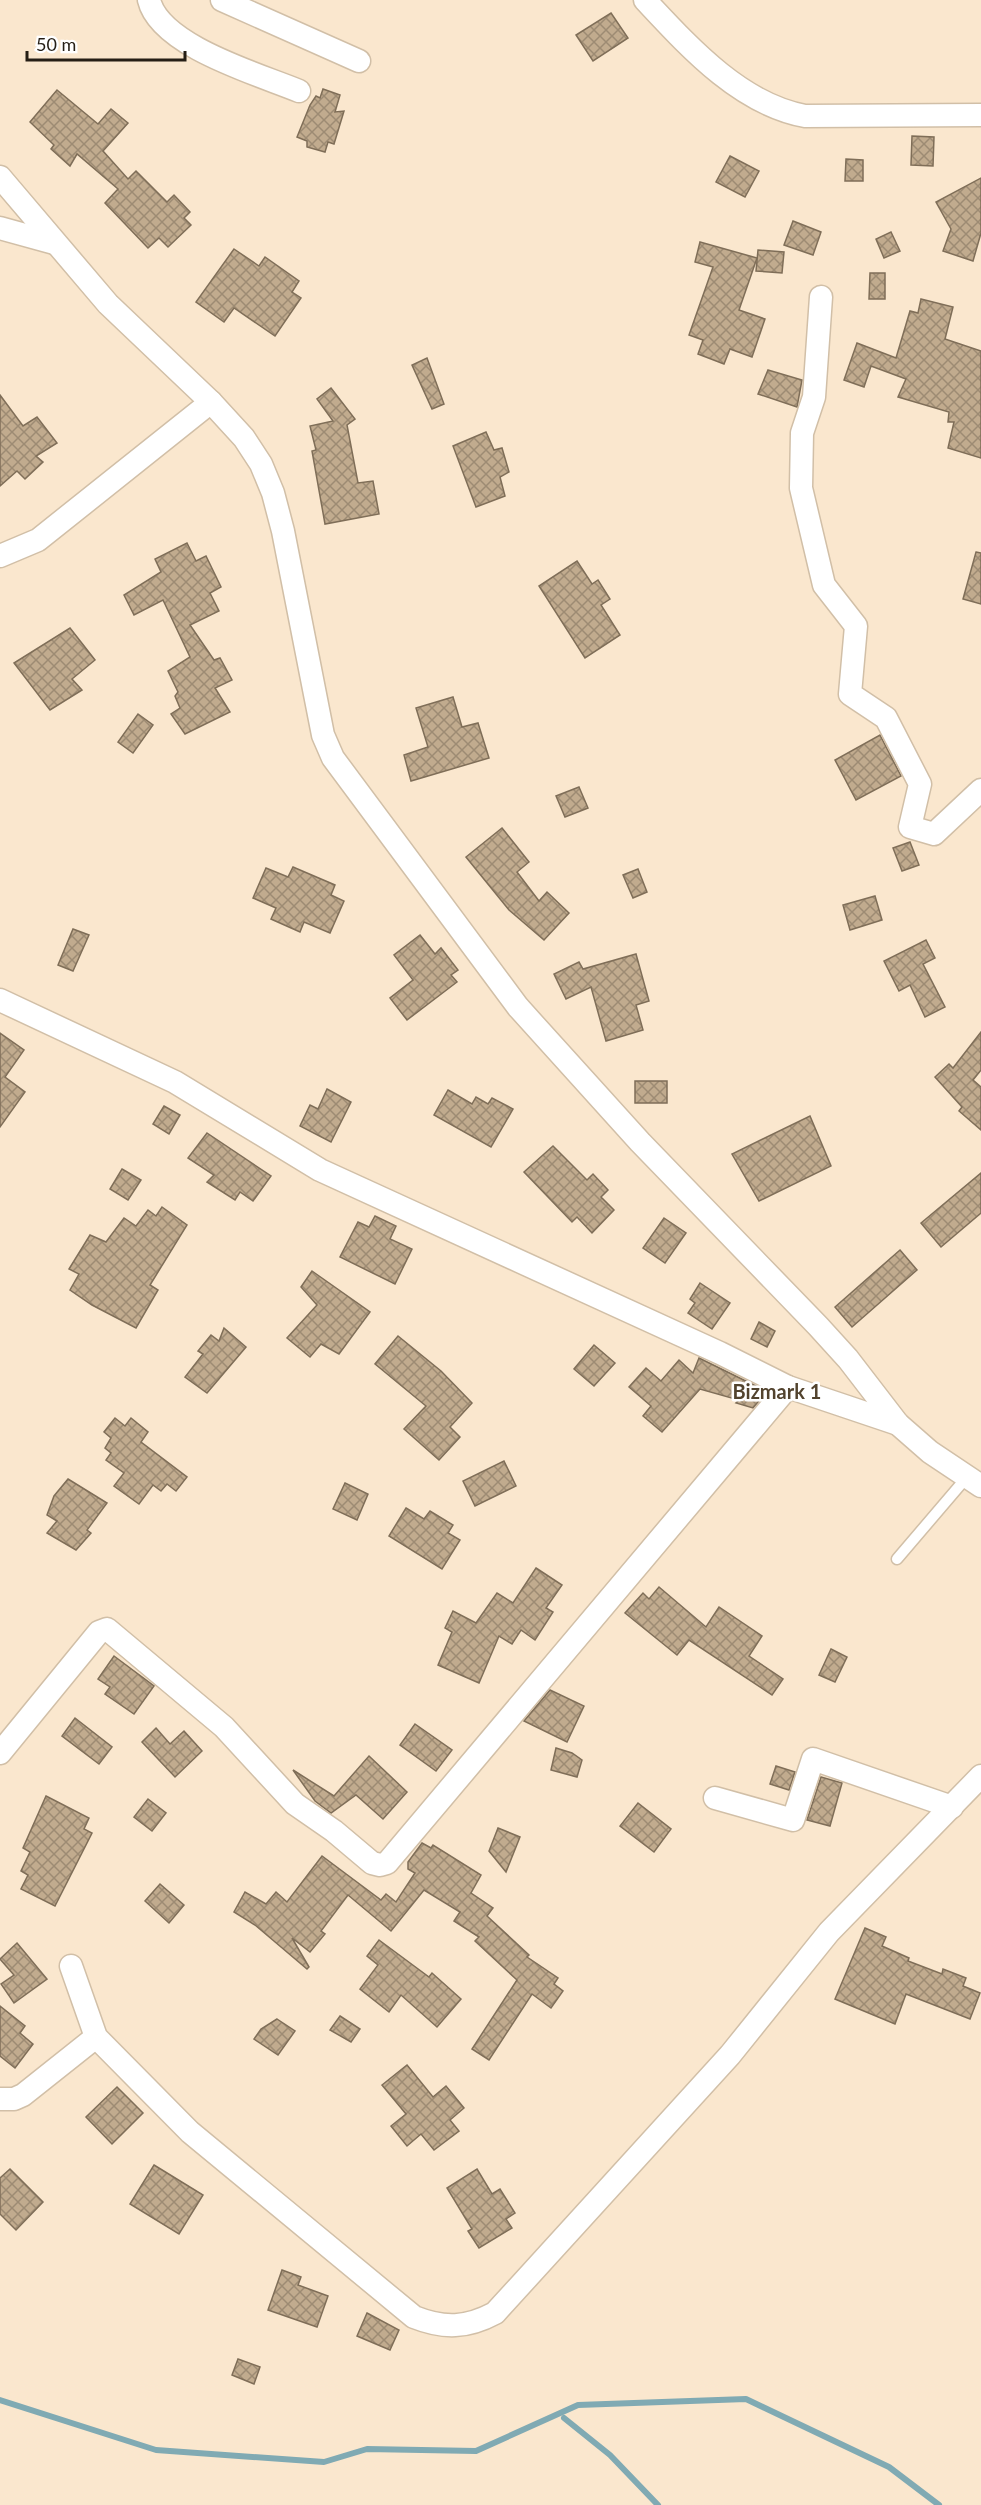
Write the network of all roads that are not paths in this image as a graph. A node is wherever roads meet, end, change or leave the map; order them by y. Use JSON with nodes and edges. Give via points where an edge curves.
{"nodes":[{"id":1,"x":149,"y":0,"type":"edge"},
{"id":2,"x":222,"y":0,"type":"edge"},
{"id":3,"x":645,"y":0,"type":"edge"},
{"id":4,"x":359,"y":61,"type":"dead end"},
{"id":5,"x":299,"y":91,"type":"dead end"},
{"id":6,"x":981,"y":115,"type":"edge"},
{"id":7,"x":0,"y":177,"type":"edge"},
{"id":8,"x":0,"y":228,"type":"edge"},
{"id":9,"x":54,"y":243,"type":"junction"},
{"id":10,"x":821,"y":297,"type":"dead end"},
{"id":11,"x":211,"y":402,"type":"junction"},
{"id":12,"x":0,"y":556,"type":"edge"},
{"id":13,"x":981,"y":790,"type":"edge"},
{"id":14,"x":0,"y":1000,"type":"edge"},
{"id":15,"x":788,"y":1387,"type":"junction"},
{"id":16,"x":898,"y":1425,"type":"junction"},
{"id":17,"x":974,"y":1482,"type":"edge"},
{"id":18,"x":897,"y":1559,"type":"dead end"},
{"id":19,"x":0,"y":1753,"type":"edge"},
{"id":20,"x":981,"y":1776,"type":"edge"},
{"id":21,"x":715,"y":1798,"type":"dead end"},
{"id":22,"x":952,"y":1807,"type":"junction"},
{"id":23,"x":71,"y":1966,"type":"dead end"},
{"id":24,"x":96,"y":2037,"type":"junction"},
{"id":25,"x":0,"y":2099,"type":"edge"}],
"edges":[{"from":1,"to":5,"type":"street","via":[[152,12],[185,43]]},
{"from":2,"to":4,"type":"street"},
{"from":3,"to":6,"type":"street","via":[[710,63],[758,101],[781,112],[805,117]]},
{"from":7,"to":9,"type":"street"},
{"from":8,"to":9,"type":"street"},
{"from":9,"to":11,"type":"street","via":[[108,304]]},
{"from":10,"to":13,"type":"street","via":[[814,397],[802,433],[801,488],[824,585],[856,626],[850,693],[886,718],[920,784],[910,827],[934,834]]},
{"from":11,"to":12,"type":"street","via":[[38,540]]},
{"from":11,"to":16,"type":"street","via":[[244,438],[273,493],[323,735],[333,758],[518,1007],[640,1142],[848,1359]]},
{"from":14,"to":15,"type":"street","via":[[175,1082],[320,1170]]},
{"from":15,"to":16,"type":"street"},
{"from":15,"to":19,"type":"street","via":[[387,1863],[372,1863],[295,1804],[224,1727],[107,1629],[99,1632]]},
{"from":16,"to":17,"type":"street"},
{"from":17,"to":18,"type":"lane"},
{"from":20,"to":22,"type":"street"},
{"from":21,"to":22,"type":"street","via":[[793,1820],[813,1759]]},
{"from":22,"to":24,"type":"street","via":[[829,1932],[730,2055],[495,2313],[476,2323],[456,2327],[414,2318],[190,2132]]},
{"from":23,"to":24,"type":"street"},
{"from":24,"to":25,"type":"street","via":[[23,2095]]}]}
